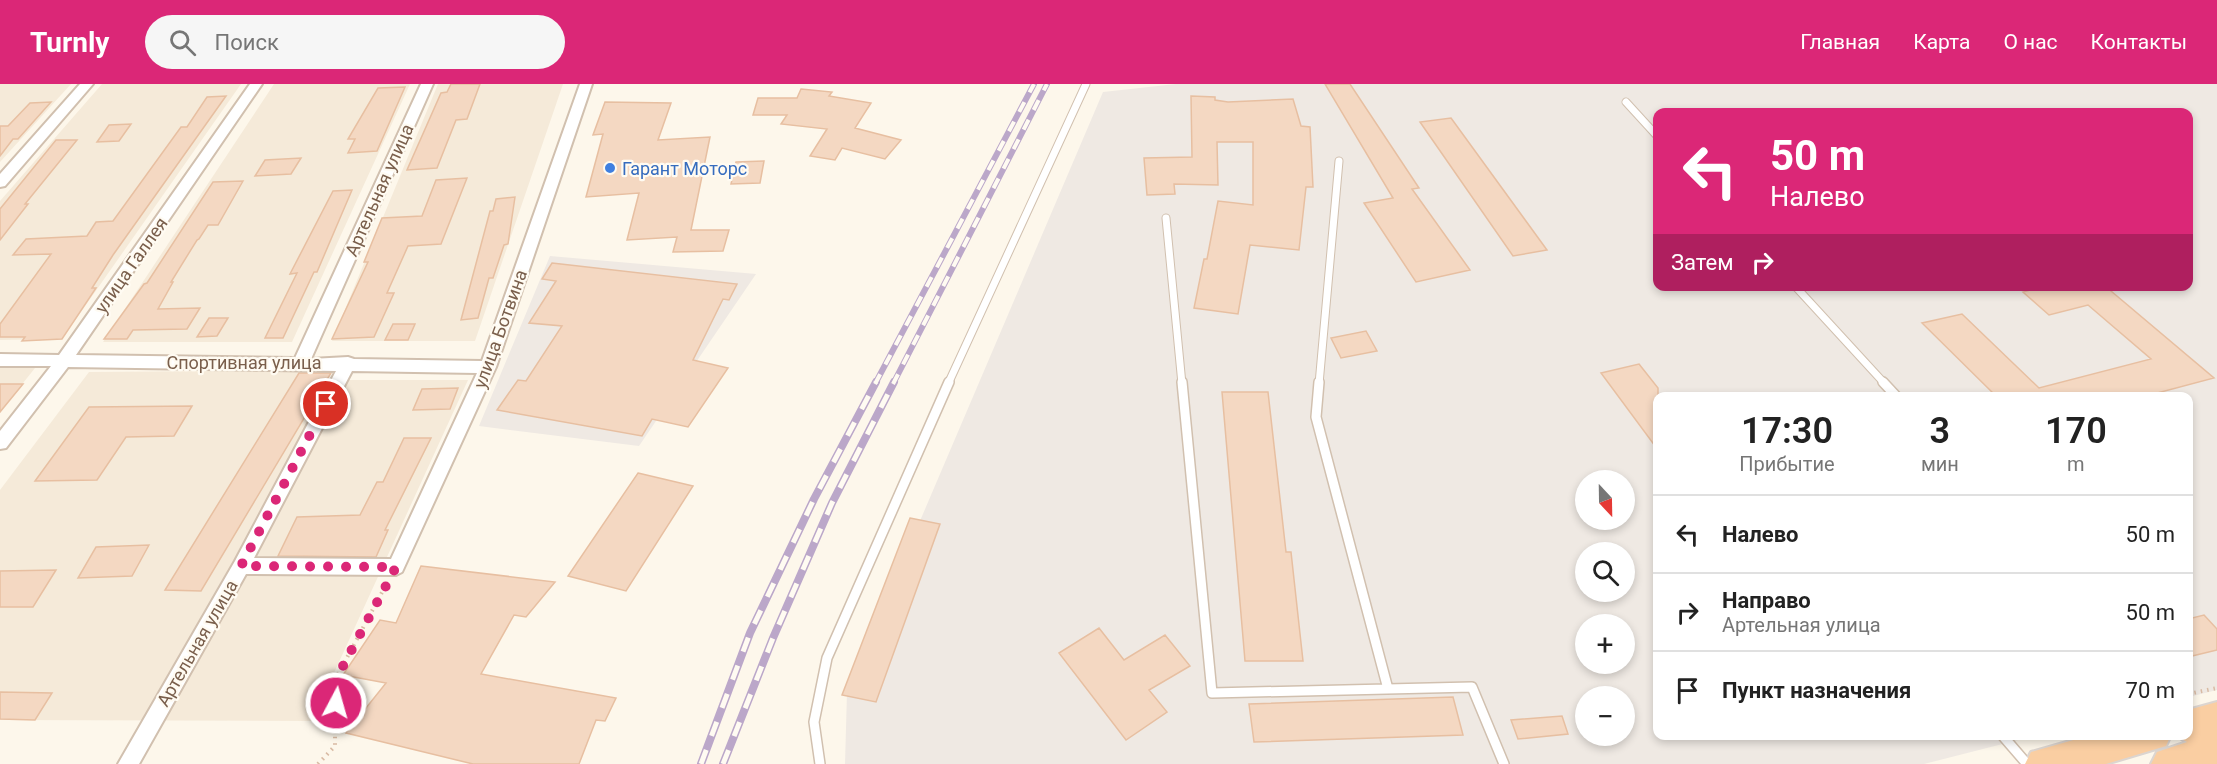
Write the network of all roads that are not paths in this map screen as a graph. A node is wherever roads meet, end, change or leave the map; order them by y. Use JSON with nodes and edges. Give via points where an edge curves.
{"nodes":[{"id":1,"x":87,"y":84,"type":"edge"},
{"id":2,"x":256,"y":84,"type":"edge"},
{"id":3,"x":427,"y":84,"type":"edge"},
{"id":4,"x":586,"y":84,"type":"edge"},
{"id":5,"x":1086,"y":84,"type":"edge"},
{"id":6,"x":1626,"y":102,"type":"dead end"},
{"id":7,"x":1653,"y":132,"type":"edge"},
{"id":8,"x":1339,"y":161,"type":"dead end"},
{"id":9,"x":0,"y":183,"type":"edge"},
{"id":10,"x":1166,"y":218,"type":"dead end"},
{"id":11,"x":1800,"y":291,"type":"edge"},
{"id":12,"x":0,"y":360,"type":"edge"},
{"id":13,"x":63,"y":362,"type":"junction"},
{"id":14,"x":301,"y":363,"type":"junction"},
{"id":15,"x":348,"y":363,"type":"junction"},
{"id":16,"x":488,"y":366,"type":"junction"},
{"id":17,"x":1892,"y":392,"type":"edge"},
{"id":18,"x":0,"y":443,"type":"edge"},
{"id":19,"x":241,"y":566,"type":"junction"},
{"id":20,"x":1388,"y":689,"type":"junction"},
{"id":21,"x":2217,"y":718,"type":"edge"},
{"id":22,"x":2193,"y":725,"type":"edge"},
{"id":23,"x":2006,"y":740,"type":"edge"},
{"id":24,"x":2135,"y":740,"type":"edge"},
{"id":25,"x":2217,"y":749,"type":"edge"},
{"id":26,"x":128,"y":764,"type":"edge"},
{"id":27,"x":820,"y":764,"type":"edge"},
{"id":28,"x":1504,"y":764,"type":"edge"},
{"id":29,"x":2028,"y":764,"type":"edge"},
{"id":30,"x":2043,"y":764,"type":"edge"},
{"id":31,"x":2169,"y":764,"type":"edge"}],
"edges":[{"from":1,"to":9,"type":"street"},
{"from":2,"to":13,"type":"street","name":"улица Галлея"},
{"from":3,"to":14,"type":"street","name":"Артельная улица"},
{"from":4,"to":16,"type":"street","name":"улица Ботвина"},
{"from":5,"to":27,"type":"lane","via":[[911,464],[827,658],[814,722]]},
{"from":6,"to":7,"type":"lane"},
{"from":8,"to":20,"type":"lane","via":[[1316,417]]},
{"from":10,"to":20,"type":"lane","via":[[1212,693]]},
{"from":11,"to":17,"type":"lane"},
{"from":12,"to":13,"type":"street","name":"Спортивная улица"},
{"from":13,"to":14,"type":"street","name":"Спортивная улица"},
{"from":13,"to":18,"type":"street","name":"улица Галлея"},
{"from":14,"to":15,"type":"street","name":"Спортивная улица"},
{"from":15,"to":16,"type":"street","name":"Спортивная улица"},
{"from":15,"to":19,"type":"street","name":"Артельная улица"},
{"from":16,"to":19,"type":"street","name":"улица Ботвина","via":[[396,567]]},
{"from":19,"to":26,"type":"street","name":"Артельная улица"},
{"from":20,"to":28,"type":"lane","via":[[1472,687]]},
{"from":21,"to":22,"type":"highway"},
{"from":23,"to":29,"type":"lane"},
{"from":24,"to":30,"type":"highway"},
{"from":25,"to":31,"type":"highway"}]}
